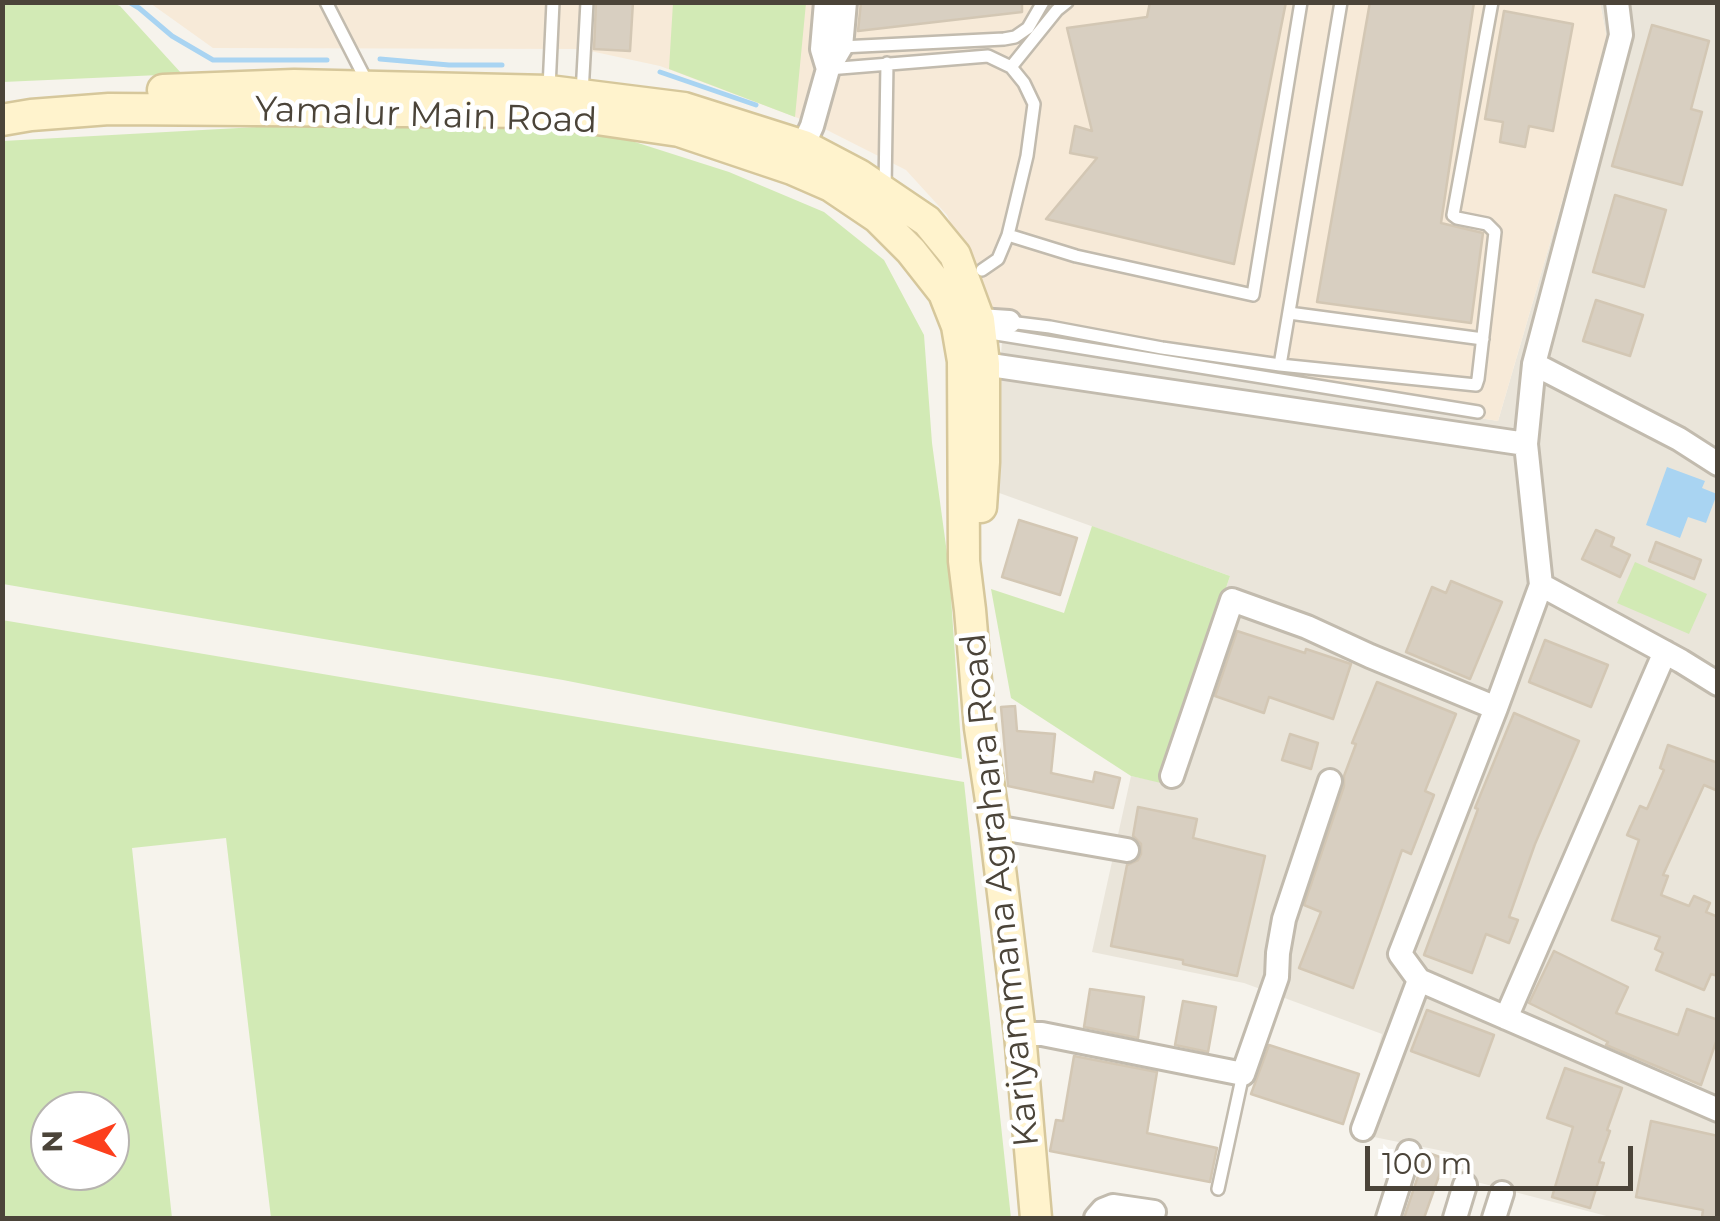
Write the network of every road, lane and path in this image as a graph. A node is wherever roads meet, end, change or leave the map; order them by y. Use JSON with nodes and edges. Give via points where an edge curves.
{"nodes":[{"id":1,"x":326,"y":2,"type":"edge"},
{"id":2,"x":553,"y":2,"type":"edge"},
{"id":3,"x":588,"y":2,"type":"edge"},
{"id":4,"x":826,"y":2,"type":"edge"},
{"id":5,"x":845,"y":2,"type":"edge"},
{"id":6,"x":1043,"y":2,"type":"edge"},
{"id":7,"x":1067,"y":2,"type":"edge"},
{"id":8,"x":1301,"y":2,"type":"edge"},
{"id":9,"x":1341,"y":2,"type":"edge"},
{"id":10,"x":1492,"y":2,"type":"edge"},
{"id":11,"x":1617,"y":2,"type":"edge"},
{"id":12,"x":841,"y":48,"type":"junction"},
{"id":13,"x":887,"y":63,"type":"junction"},
{"id":14,"x":1012,"y":67,"type":"junction"},
{"id":15,"x":828,"y":69,"type":"junction"},
{"id":16,"x":368,"y":86,"type":"junction"},
{"id":17,"x":582,"y":94,"type":"junction"},
{"id":18,"x":2,"y":100,"type":"edge"},
{"id":19,"x":549,"y":102,"type":"junction"},
{"id":20,"x":2,"y":120,"type":"edge"},
{"id":21,"x":798,"y":157,"type":"junction"},
{"id":22,"x":885,"y":193,"type":"junction"},
{"id":23,"x":1008,"y":235,"type":"junction"},
{"id":24,"x":974,"y":276,"type":"junction"},
{"id":25,"x":1289,"y":313,"type":"junction"},
{"id":26,"x":976,"y":337,"type":"junction"},
{"id":27,"x":1483,"y":339,"type":"junction"},
{"id":28,"x":1534,"y":364,"type":"junction"},
{"id":29,"x":1280,"y":365,"type":"junction"},
{"id":30,"x":1478,"y":412,"type":"dead end"},
{"id":31,"x":1526,"y":444,"type":"junction"},
{"id":32,"x":1718,"y":464,"type":"edge"},
{"id":33,"x":964,"y":561,"type":"joint"},
{"id":34,"x":1541,"y":585,"type":"junction"},
{"id":35,"x":970,"y":610,"type":"junction"},
{"id":36,"x":1664,"y":652,"type":"junction"},
{"id":37,"x":1718,"y":684,"type":"edge"},
{"id":38,"x":1496,"y":708,"type":"junction"},
{"id":39,"x":1172,"y":776,"type":"dead end"},
{"id":40,"x":1330,"y":780,"type":"dead end"},
{"id":41,"x":995,"y":828,"type":"junction"},
{"id":42,"x":1128,"y":850,"type":"dead end"},
{"id":43,"x":1419,"y":980,"type":"junction"},
{"id":44,"x":1506,"y":1018,"type":"junction"},
{"id":45,"x":1020,"y":1034,"type":"junction"},
{"id":46,"x":1243,"y":1074,"type":"junction"},
{"id":47,"x":1718,"y":1110,"type":"edge"},
{"id":48,"x":1362,"y":1129,"type":"dead end"},
{"id":49,"x":1409,"y":1152,"type":"dead end"},
{"id":50,"x":1465,"y":1185,"type":"dead end"},
{"id":51,"x":1218,"y":1189,"type":"dead end"},
{"id":52,"x":1502,"y":1193,"type":"dead end"},
{"id":53,"x":1154,"y":1212,"type":"dead end"},
{"id":54,"x":1036,"y":1218,"type":"edge"},
{"id":55,"x":1096,"y":1218,"type":"edge"},
{"id":56,"x":1388,"y":1218,"type":"edge"},
{"id":57,"x":1455,"y":1218,"type":"edge"},
{"id":58,"x":1494,"y":1218,"type":"edge"}],
"edges":[{"from":1,"to":16,"type":"lane"},
{"from":2,"to":19,"type":"lane"},
{"from":3,"to":17,"type":"lane"},
{"from":4,"to":15,"type":"street","via":[[822,48]]},
{"from":5,"to":12,"type":"street"},
{"from":6,"to":12,"type":"lane","via":[[1028,28],[1004,39]]},
{"from":7,"to":14,"type":"lane"},
{"from":8,"to":23,"type":"lane","via":[[1253,294]]},
{"from":9,"to":25,"type":"lane"},
{"from":10,"to":27,"type":"lane","via":[[1453,214],[1495,232]]},
{"from":11,"to":28,"type":"street","via":[[1620,35]]},
{"from":12,"to":15,"type":"street"},
{"from":13,"to":14,"type":"lane","via":[[988,56]]},
{"from":13,"to":15,"type":"lane"},
{"from":13,"to":22,"type":"lane"},
{"from":14,"to":23,"type":"lane","via":[[1034,104]]},
{"from":15,"to":21,"type":"street"},
{"from":16,"to":18,"type":"street","name":"Yamalur Main Road"},
{"from":16,"to":19,"type":"street","name":"Yamalur Main Road"},
{"from":17,"to":19,"type":"street","name":"Yamalur Main Road"},
{"from":17,"to":21,"type":"street","name":"Yamalur Main Road","via":[[684,108]]},
{"from":19,"to":20,"type":"street","name":"Yamalur Main Road","via":[[110,109]]},
{"from":19,"to":21,"type":"street","name":"Yamalur Main Road"},
{"from":21,"to":22,"type":"street","via":[[859,176]]},
{"from":21,"to":26,"type":"street","name":"Yamalur Main Road","via":[[911,251]]},
{"from":22,"to":24,"type":"street","via":[[926,221]]},
{"from":23,"to":24,"type":"lane","via":[[998,259]]},
{"from":24,"to":26,"type":"street"},
{"from":25,"to":27,"type":"lane"},
{"from":25,"to":29,"type":"lane"},
{"from":26,"to":29,"type":"lane","via":[[1050,326]]},
{"from":26,"to":30,"type":"lane"},
{"from":26,"to":31,"type":"street"},
{"from":26,"to":33,"type":"street","name":"Yamalur Main Road"},
{"from":26,"to":35,"type":"street","via":[[984,462]]},
{"from":27,"to":29,"type":"lane","via":[[1476,385]]},
{"from":28,"to":31,"type":"street"},
{"from":28,"to":32,"type":"street"},
{"from":31,"to":34,"type":"street"},
{"from":33,"to":35,"type":"street","name":"Kariyammana Agrahara Road"},
{"from":34,"to":36,"type":"street"},
{"from":34,"to":38,"type":"street"},
{"from":35,"to":41,"type":"street","name":"Kariyammana Agrahara Road"},
{"from":36,"to":37,"type":"street"},
{"from":36,"to":44,"type":"street"},
{"from":38,"to":39,"type":"street","via":[[1232,600]]},
{"from":38,"to":43,"type":"street","via":[[1400,954]]},
{"from":40,"to":46,"type":"street","via":[[1284,919],[1278,977]]},
{"from":41,"to":42,"type":"street"},
{"from":41,"to":45,"type":"street","name":"Kariyammana Agrahara Road"},
{"from":43,"to":44,"type":"street"},
{"from":43,"to":48,"type":"street"},
{"from":44,"to":47,"type":"street"},
{"from":45,"to":46,"type":"street"},
{"from":45,"to":54,"type":"street","name":"Kariyammana Agrahara Road"},
{"from":46,"to":51,"type":"lane"},
{"from":49,"to":56,"type":"street"},
{"from":50,"to":57,"type":"street"},
{"from":52,"to":58,"type":"street"},
{"from":53,"to":55,"type":"street","via":[[1114,1206]]}]}
